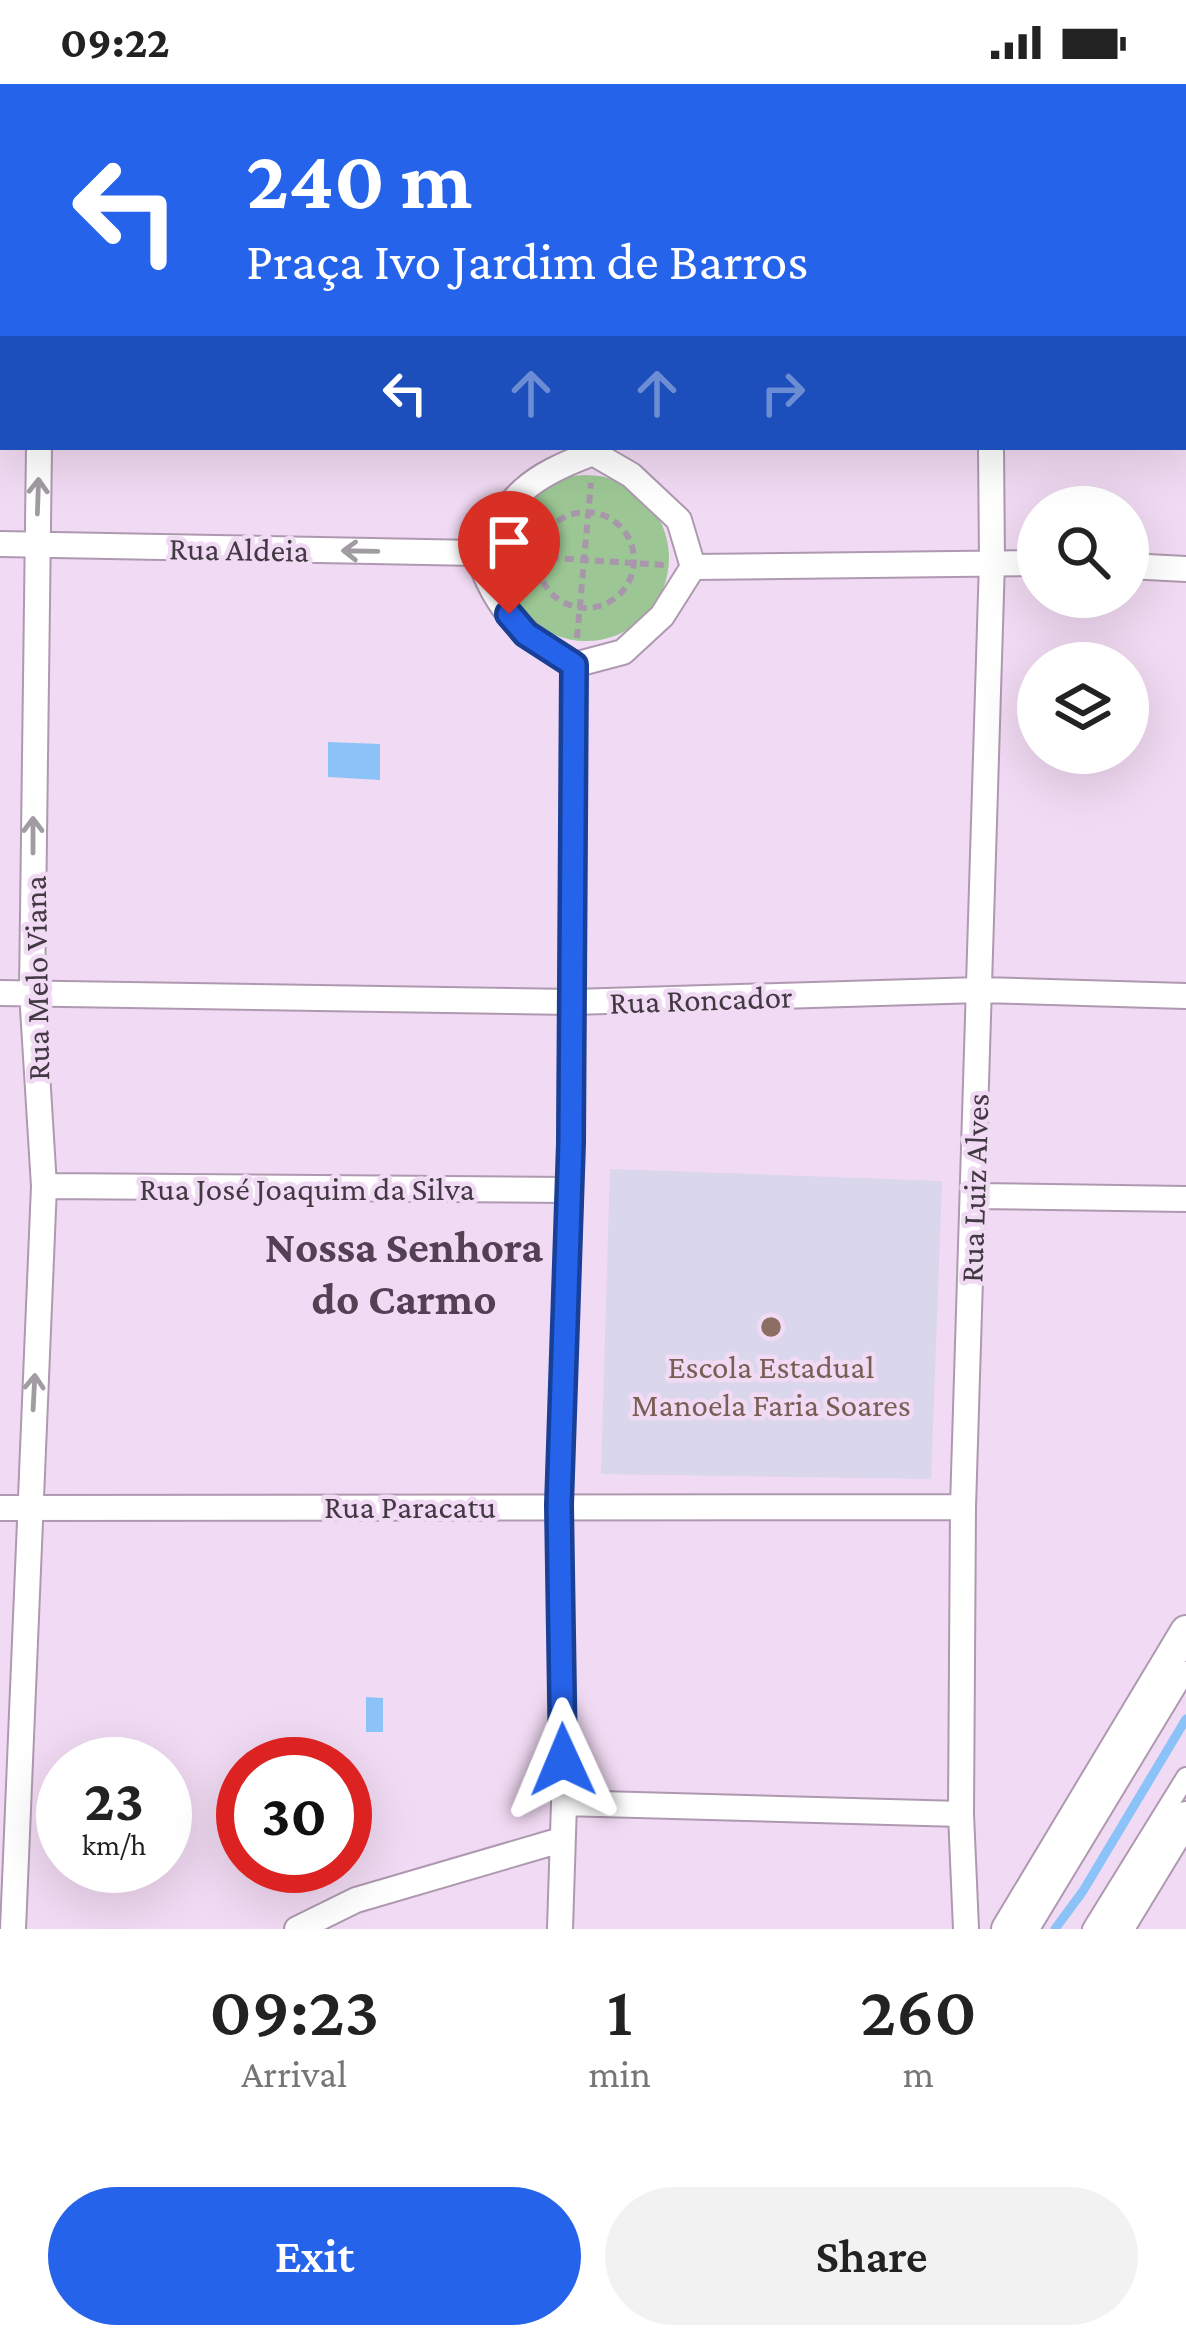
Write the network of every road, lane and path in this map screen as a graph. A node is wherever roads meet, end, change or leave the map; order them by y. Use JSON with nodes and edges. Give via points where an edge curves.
{"nodes":[{"id":1,"x":39,"y":450,"type":"edge"},
{"id":2,"x":593,"y":450,"type":"edge"},
{"id":3,"x":991,"y":450,"type":"edge"},
{"id":4,"x":604,"y":478,"type":"dead end"},
{"id":5,"x":589,"y":512,"type":"junction"},
{"id":6,"x":0,"y":544,"type":"edge"},
{"id":7,"x":36,"y":545,"type":"junction"},
{"id":8,"x":668,"y":552,"type":"dead end"},
{"id":9,"x":490,"y":554,"type":"junction"},
{"id":10,"x":538,"y":557,"type":"junction"},
{"id":11,"x":583,"y":560,"type":"junction"},
{"id":12,"x":992,"y":561,"type":"junction"},
{"id":13,"x":1017,"y":562,"type":"edge"},
{"id":14,"x":635,"y":563,"type":"junction"},
{"id":15,"x":693,"y":567,"type":"junction"},
{"id":16,"x":1149,"y":567,"type":"edge"},
{"id":17,"x":1186,"y":569,"type":"edge"},
{"id":18,"x":504,"y":576,"type":"dead end"},
{"id":19,"x":580,"y":608,"type":"junction"},
{"id":20,"x":556,"y":637,"type":"dead end"},
{"id":21,"x":574,"y":665,"type":"junction"},
{"id":22,"x":980,"y":990,"type":"junction"},
{"id":23,"x":32,"y":992,"type":"junction"},
{"id":24,"x":0,"y":993,"type":"edge"},
{"id":25,"x":1186,"y":996,"type":"edge"},
{"id":26,"x":573,"y":1002,"type":"junction"},
{"id":27,"x":44,"y":1186,"type":"junction"},
{"id":28,"x":570,"y":1190,"type":"junction"},
{"id":29,"x":974,"y":1196,"type":"junction"},
{"id":30,"x":1186,"y":1199,"type":"edge"},
{"id":31,"x":559,"y":1505,"type":"junction"},
{"id":32,"x":0,"y":1508,"type":"edge"},
{"id":33,"x":963,"y":1508,"type":"junction"},
{"id":34,"x":29,"y":1509,"type":"junction"},
{"id":35,"x":1186,"y":1630,"type":"edge"},
{"id":36,"x":1186,"y":1671,"type":"edge"},
{"id":37,"x":1186,"y":1777,"type":"edge"},
{"id":38,"x":563,"y":1803,"type":"junction"},
{"id":39,"x":961,"y":1814,"type":"junction"},
{"id":40,"x":1186,"y":1817,"type":"edge"},
{"id":41,"x":561,"y":1840,"type":"junction"},
{"id":42,"x":13,"y":1929,"type":"edge"},
{"id":43,"x":297,"y":1929,"type":"edge"},
{"id":44,"x":560,"y":1929,"type":"edge"},
{"id":45,"x":967,"y":1929,"type":"edge"},
{"id":46,"x":1007,"y":1929,"type":"edge"},
{"id":47,"x":1030,"y":1929,"type":"edge"},
{"id":48,"x":1092,"y":1929,"type":"edge"},
{"id":49,"x":1118,"y":1929,"type":"edge"}],
"edges":[{"from":7,"to":1,"type":"street","name":"Rua Melo Viana","one_way":true},
{"from":2,"to":9,"type":"street","via":[[544,472],[507,504]]},
{"from":2,"to":15,"type":"street","via":[[679,520]]},
{"from":3,"to":12,"type":"street","name":"Rua Luiz Alves"},
{"from":4,"to":5,"type":"path","via":[[592,476]]},
{"from":5,"to":10,"type":"path","via":[[560,519]]},
{"from":5,"to":11,"type":"path"},
{"from":5,"to":14,"type":"path","via":[[617,523]]},
{"from":6,"to":7,"type":"street","name":"Rua Aldeia"},
{"from":9,"to":7,"type":"street","name":"Rua Aldeia","one_way":true},
{"from":23,"to":7,"type":"street","name":"Rua Melo Viana","one_way":true},
{"from":8,"to":14,"type":"path","via":[[670,566]]},
{"from":9,"to":10,"type":"path"},
{"from":9,"to":18,"type":"path"},
{"from":9,"to":21,"type":"street","via":[[491,594],[526,634]]},
{"from":10,"to":11,"type":"path"},
{"from":10,"to":19,"type":"path","via":[[545,585]]},
{"from":11,"to":14,"type":"path"},
{"from":11,"to":19,"type":"path"},
{"from":12,"to":13,"type":"street"},
{"from":12,"to":15,"type":"street"},
{"from":12,"to":22,"type":"street","name":"Rua Luiz Alves"},
{"from":14,"to":19,"type":"path","via":[[611,602]]},
{"from":15,"to":21,"type":"street","via":[[662,616],[623,652]]},
{"from":16,"to":17,"type":"street"},
{"from":19,"to":20,"type":"path","via":[[576,642]]},
{"from":21,"to":26,"type":"street"},
{"from":22,"to":25,"type":"street","name":"Rua Roncador"},
{"from":22,"to":26,"type":"street","name":"Rua Roncador"},
{"from":22,"to":29,"type":"street","name":"Rua Luiz Alves"},
{"from":23,"to":24,"type":"street","name":"Rua Roncador"},
{"from":23,"to":26,"type":"street","name":"Rua Roncador"},
{"from":23,"to":27,"type":"street","name":"Rua Melo Viana"},
{"from":26,"to":28,"type":"street"},
{"from":27,"to":28,"type":"street","name":"Rua José Joaquim da Silva"},
{"from":34,"to":27,"type":"street","name":"Rua Melo Viana","one_way":true},
{"from":28,"to":31,"type":"street"},
{"from":29,"to":30,"type":"street"},
{"from":29,"to":33,"type":"street","name":"Rua Luiz Alves"},
{"from":31,"to":33,"type":"street","name":"Rua Paracatu"},
{"from":31,"to":34,"type":"street","name":"Rua Paracatu"},
{"from":31,"to":38,"type":"street"},
{"from":32,"to":34,"type":"street","name":"Rua Paracatu"},
{"from":33,"to":39,"type":"street","name":"Rua Luiz Alves"},
{"from":34,"to":42,"type":"street","name":"Rua Melo Viana"},
{"from":35,"to":46,"type":"street"},
{"from":36,"to":47,"type":"street"},
{"from":37,"to":48,"type":"street"},
{"from":38,"to":39,"type":"street"},
{"from":38,"to":41,"type":"street"},
{"from":39,"to":45,"type":"street","name":"Rua Luiz Alves"},
{"from":40,"to":49,"type":"street"},
{"from":41,"to":43,"type":"street","via":[[356,1900]]},
{"from":41,"to":44,"type":"street"}]}
